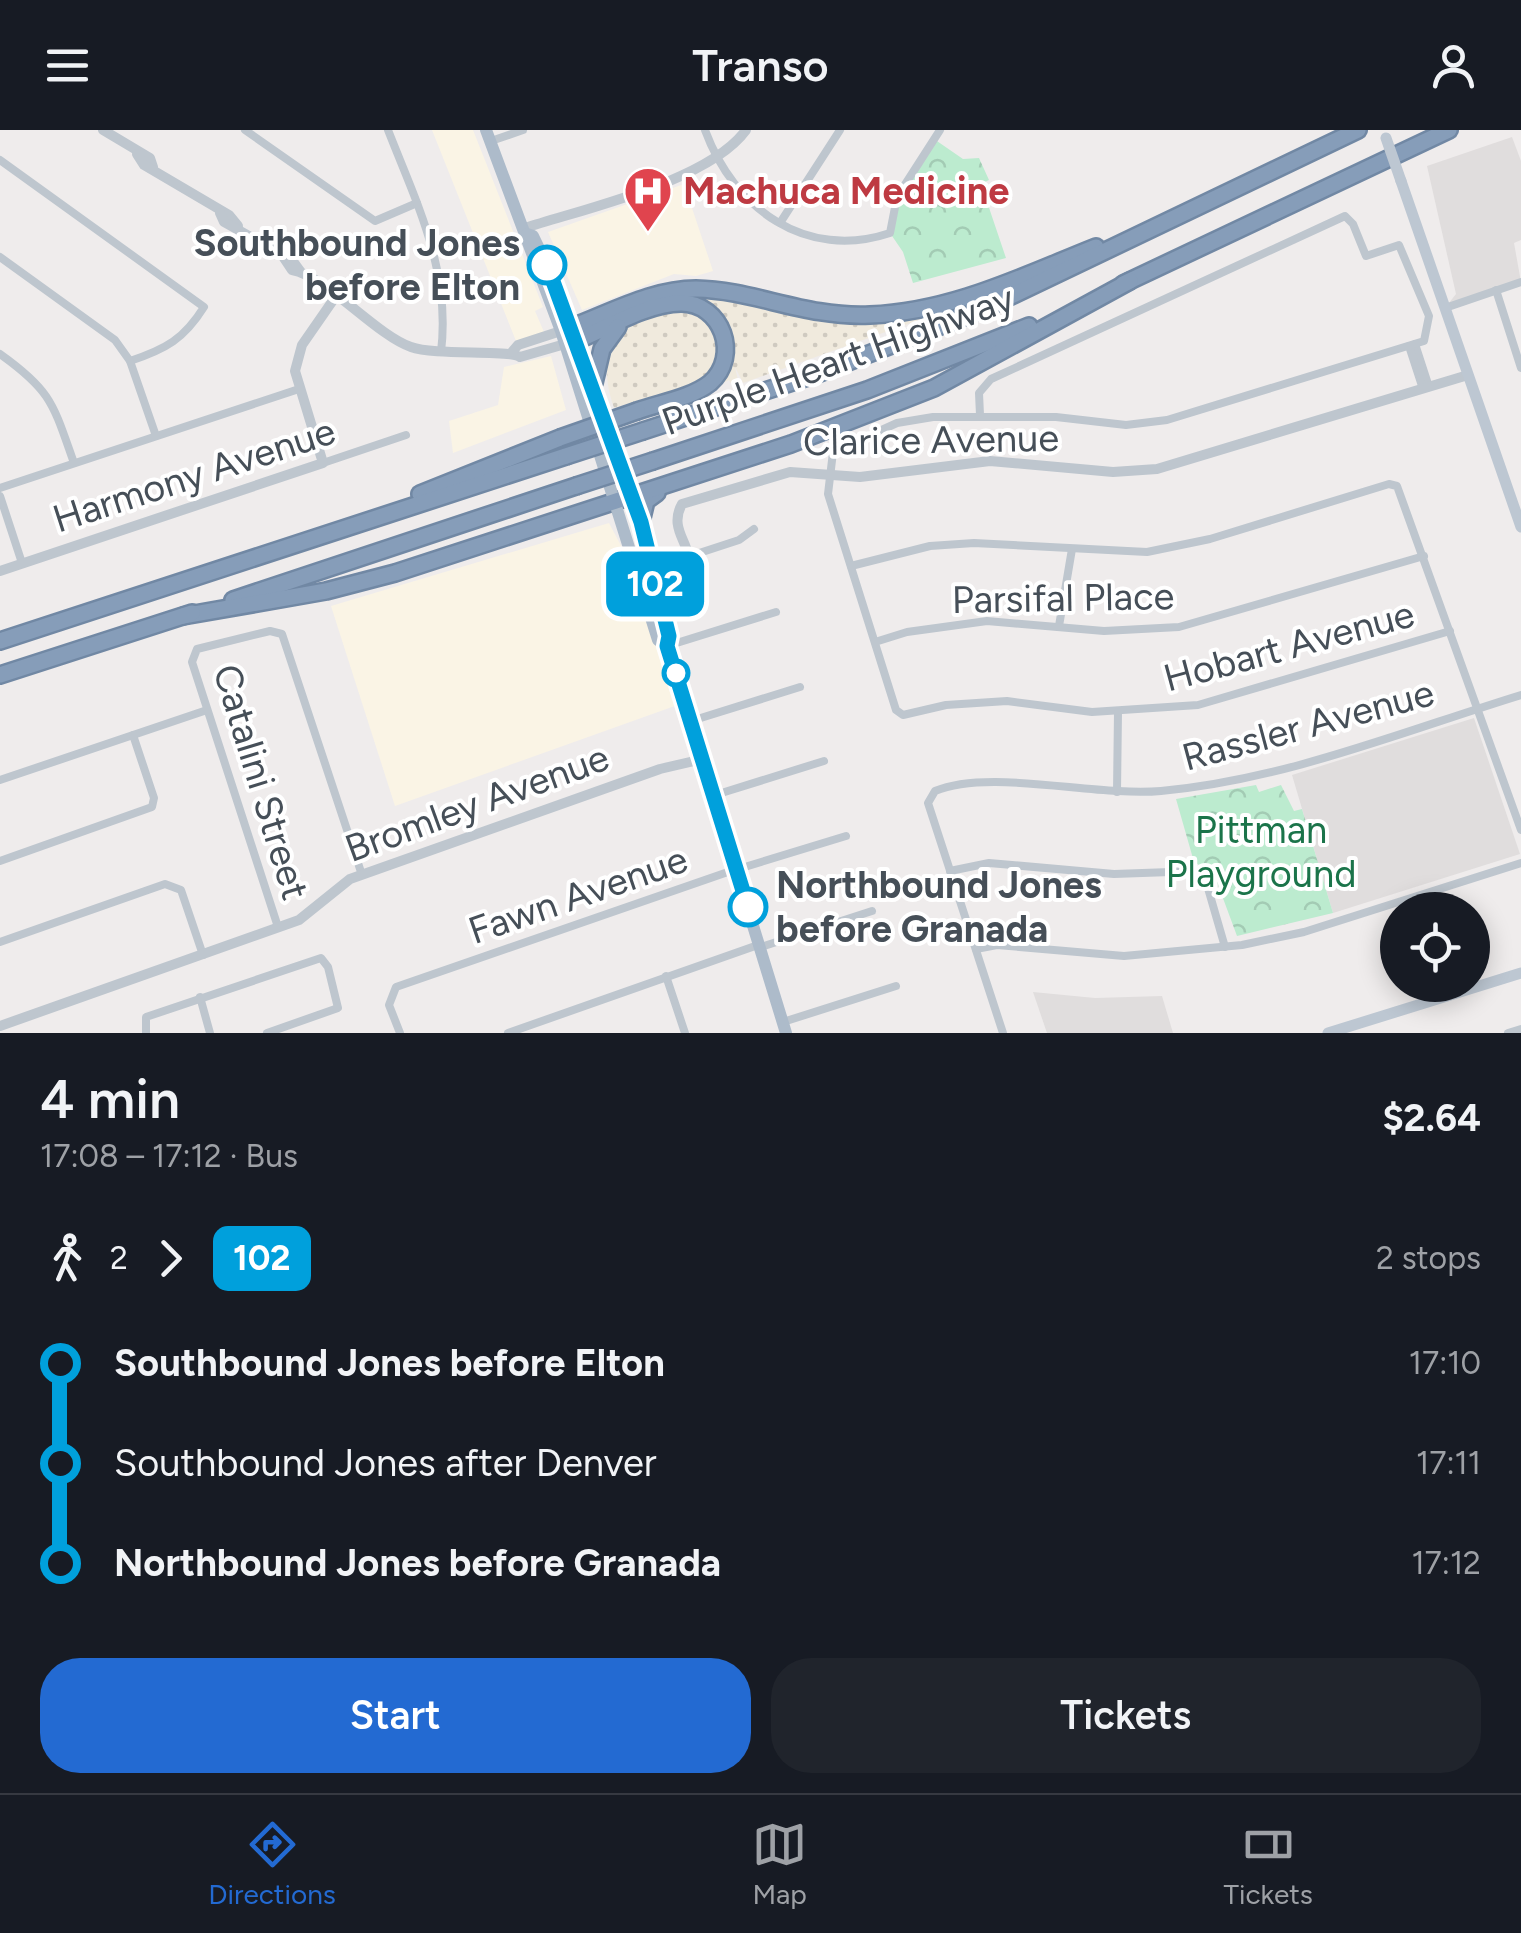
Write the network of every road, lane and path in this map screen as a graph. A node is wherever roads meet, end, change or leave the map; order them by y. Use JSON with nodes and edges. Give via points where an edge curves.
{"nodes":[{"id":1,"x":103,"y":130,"type":"edge"},
{"id":2,"x":245,"y":130,"type":"edge"},
{"id":3,"x":270,"y":130,"type":"edge"},
{"id":4,"x":388,"y":130,"type":"edge"},
{"id":5,"x":522,"y":130,"type":"edge"},
{"id":6,"x":704,"y":130,"type":"edge"},
{"id":7,"x":746,"y":130,"type":"edge"},
{"id":8,"x":840,"y":130,"type":"edge"},
{"id":9,"x":940,"y":130,"type":"edge"},
{"id":10,"x":1358,"y":130,"type":"edge"},
{"id":11,"x":1449,"y":130,"type":"edge"},
{"id":12,"x":1384,"y":134,"type":"edge"},
{"id":13,"x":488,"y":136,"type":"edge"},
{"id":14,"x":261,"y":142,"type":"junction"},
{"id":15,"x":716,"y":159,"type":"junction"},
{"id":16,"x":2,"y":165,"type":"edge"},
{"id":17,"x":417,"y":203,"type":"junction"},
{"id":18,"x":1207,"y":203,"type":"junction"},
{"id":19,"x":780,"y":223,"type":"junction"},
{"id":20,"x":526,"y":231,"type":"junction"},
{"id":21,"x":0,"y":256,"type":"edge"},
{"id":22,"x":1130,"y":281,"type":"junction"},
{"id":23,"x":1521,"y":282,"type":"edge"},
{"id":24,"x":1496,"y":290,"type":"junction"},
{"id":25,"x":336,"y":296,"type":"junction"},
{"id":26,"x":1446,"y":308,"type":"junction"},
{"id":27,"x":625,"y":321,"type":"junction"},
{"id":28,"x":569,"y":336,"type":"junction"},
{"id":29,"x":1412,"y":345,"type":"junction"},
{"id":30,"x":440,"y":352,"type":"junction"},
{"id":31,"x":0,"y":354,"type":"edge"},
{"id":32,"x":130,"y":361,"type":"junction"},
{"id":33,"x":1520,"y":365,"type":"edge"},
{"id":34,"x":1468,"y":376,"type":"junction"},
{"id":35,"x":594,"y":384,"type":"junction"},
{"id":36,"x":1426,"y":388,"type":"junction"},
{"id":37,"x":299,"y":389,"type":"junction"},
{"id":38,"x":980,"y":415,"type":"junction"},
{"id":39,"x":156,"y":436,"type":"junction"},
{"id":40,"x":406,"y":436,"type":"dead end"},
{"id":41,"x":74,"y":463,"type":"junction"},
{"id":42,"x":323,"y":463,"type":"junction"},
{"id":43,"x":828,"y":474,"type":"junction"},
{"id":44,"x":663,"y":486,"type":"junction"},
{"id":45,"x":0,"y":492,"type":"edge"},
{"id":46,"x":633,"y":497,"type":"junction"},
{"id":47,"x":612,"y":503,"type":"junction"},
{"id":48,"x":641,"y":522,"type":"junction"},
{"id":49,"x":1521,"y":527,"type":"edge"},
{"id":50,"x":754,"y":529,"type":"dead end"},
{"id":51,"x":1072,"y":549,"type":"junction"},
{"id":52,"x":1424,"y":556,"type":"junction"},
{"id":53,"x":688,"y":557,"type":"junction"},
{"id":54,"x":246,"y":560,"type":"junction"},
{"id":55,"x":22,"y":564,"type":"junction"},
{"id":56,"x":851,"y":566,"type":"junction"},
{"id":57,"x":0,"y":570,"type":"edge"},
{"id":58,"x":648,"y":588,"type":"junction"},
{"id":59,"x":776,"y":612,"type":"dead end"},
{"id":60,"x":183,"y":616,"type":"junction"},
{"id":61,"x":1059,"y":626,"type":"junction"},
{"id":62,"x":1450,"y":631,"type":"junction"},
{"id":63,"x":0,"y":641,"type":"edge"},
{"id":64,"x":875,"y":642,"type":"junction"},
{"id":65,"x":667,"y":646,"type":"junction"},
{"id":66,"x":0,"y":675,"type":"edge"},
{"id":67,"x":800,"y":687,"type":"dead end"},
{"id":68,"x":1521,"y":694,"type":"edge"},
{"id":69,"x":1478,"y":708,"type":"junction"},
{"id":70,"x":208,"y":710,"type":"junction"},
{"id":71,"x":1118,"y":712,"type":"junction"},
{"id":72,"x":691,"y":720,"type":"junction"},
{"id":73,"x":133,"y":735,"type":"junction"},
{"id":74,"x":703,"y":758,"type":"junction"},
{"id":75,"x":824,"y":761,"type":"dead end"},
{"id":76,"x":0,"y":780,"type":"edge"},
{"id":77,"x":1117,"y":792,"type":"junction"},
{"id":78,"x":716,"y":795,"type":"junction"},
{"id":79,"x":1521,"y":830,"type":"edge"},
{"id":80,"x":846,"y":836,"type":"dead end"},
{"id":81,"x":0,"y":861,"type":"edge"},
{"id":82,"x":1521,"y":864,"type":"edge"},
{"id":83,"x":737,"y":870,"type":"junction"},
{"id":84,"x":950,"y":871,"type":"junction"},
{"id":85,"x":362,"y":875,"type":"junction"},
{"id":86,"x":872,"y":911,"type":"dead end"},
{"id":87,"x":278,"y":928,"type":"junction"},
{"id":88,"x":0,"y":942,"type":"edge"},
{"id":89,"x":760,"y":946,"type":"junction"},
{"id":90,"x":1225,"y":947,"type":"junction"},
{"id":91,"x":976,"y":948,"type":"junction"},
{"id":92,"x":202,"y":954,"type":"junction"},
{"id":93,"x":1521,"y":973,"type":"edge"},
{"id":94,"x":666,"y":976,"type":"junction"},
{"id":95,"x":896,"y":986,"type":"dead end"},
{"id":96,"x":200,"y":998,"type":"junction"},
{"id":97,"x":0,"y":1026,"type":"edge"},
{"id":98,"x":785,"y":1027,"type":"edge"},
{"id":99,"x":1521,"y":1029,"type":"edge"},
{"id":100,"x":146,"y":1033,"type":"edge"},
{"id":101,"x":210,"y":1033,"type":"edge"},
{"id":102,"x":268,"y":1033,"type":"edge"},
{"id":103,"x":400,"y":1033,"type":"edge"},
{"id":104,"x":508,"y":1033,"type":"edge"},
{"id":105,"x":684,"y":1033,"type":"edge"},
{"id":106,"x":1002,"y":1033,"type":"edge"},
{"id":107,"x":1328,"y":1033,"type":"edge"},
{"id":108,"x":1508,"y":1033,"type":"edge"}],
"edges":[{"from":1,"to":25,"type":"street"},
{"from":2,"to":14,"type":"street"},
{"from":3,"to":14,"type":"street"},
{"from":4,"to":17,"type":"street"},
{"from":5,"to":13,"type":"street"},
{"from":6,"to":15,"type":"street"},
{"from":7,"to":15,"type":"street"},
{"from":8,"to":19,"type":"street"},
{"from":9,"to":19,"type":"street","via":[[897,197],[890,233],[850,244],[812,240]]},
{"from":10,"to":18,"type":"highway","name":"Purple Heart Highway"},
{"from":11,"to":22,"type":"highway","name":"Purple Heart Highway"},
{"from":12,"to":26,"type":"main road","bridge":true},
{"from":13,"to":20,"type":"main road"},
{"from":14,"to":17,"type":"street","via":[[375,221]]},
{"from":15,"to":19,"type":"street"},
{"from":15,"to":20,"type":"street"},
{"from":16,"to":32,"type":"street","via":[[204,307],[181,339]]},
{"from":17,"to":30,"type":"street","via":[[442,277]]},
{"from":18,"to":28,"type":"highway","via":[[920,310],[820,314],[694,290],[661,294]]},
{"from":18,"to":54,"type":"highway","name":"Purple Heart Highway","bridge":true,"via":[[926,333]]},
{"from":20,"to":28,"type":"main road","via":[[550,270]]},
{"from":21,"to":32,"type":"street","via":[[116,340]]},
{"from":22,"to":44,"type":"highway","via":[[926,392]]},
{"from":22,"to":60,"type":"highway","name":"Purple Heart Highway","bridge":true,"via":[[937,364]]},
{"from":23,"to":24,"type":"street"},
{"from":24,"to":26,"type":"street"},
{"from":24,"to":33,"type":"street"},
{"from":25,"to":30,"type":"street","via":[[402,339]]},
{"from":25,"to":37,"type":"street","via":[[296,359]]},
{"from":26,"to":34,"type":"main road"},
{"from":27,"to":28,"type":"highway"},
{"from":27,"to":35,"type":"highway","via":[[602,349]]},
{"from":27,"to":54,"type":"highway","bridge":true,"via":[[688,304],[713,316],[726,341],[723,364],[710,382]]},
{"from":28,"to":30,"type":"street","via":[[518,345],[512,352]]},
{"from":28,"to":35,"type":"main road"},
{"from":28,"to":47,"type":"main road"},
{"from":29,"to":36,"type":"street"},
{"from":29,"to":38,"type":"street","via":[[1148,423]]},
{"from":29,"to":38,"type":"street","via":[[1424,341],[1429,316],[1399,245],[1366,256],[1345,216],[991,379],[979,392]]},
{"from":31,"to":41,"type":"street","via":[[52,401]]},
{"from":32,"to":39,"type":"street"},
{"from":34,"to":36,"type":"street","name":"Clarice Avenue"},
{"from":34,"to":49,"type":"main road"},
{"from":35,"to":46,"type":"main road"},
{"from":36,"to":43,"type":"street","name":"Clarice Avenue","via":[[1156,468],[1113,472],[990,461]]},
{"from":37,"to":39,"type":"street"},
{"from":37,"to":42,"type":"street"},
{"from":38,"to":43,"type":"street","via":[[897,423],[839,447]]},
{"from":39,"to":41,"type":"street"},
{"from":40,"to":42,"type":"street","name":"Harmony Avenue"},
{"from":41,"to":45,"type":"street"},
{"from":42,"to":55,"type":"street","name":"Harmony Avenue"},
{"from":43,"to":53,"type":"street","name":"Clarice Avenue","via":[[777,473],[686,502],[678,516]]},
{"from":43,"to":56,"type":"street"},
{"from":44,"to":46,"type":"highway"},
{"from":44,"to":48,"type":"highway","via":[[646,502]]},
{"from":45,"to":55,"type":"street"},
{"from":46,"to":47,"type":"highway"},
{"from":46,"to":48,"type":"main road"},
{"from":47,"to":58,"type":"main road"},
{"from":47,"to":60,"type":"highway","via":[[353,584]]},
{"from":48,"to":58,"type":"main road"},
{"from":50,"to":53,"type":"street"},
{"from":51,"to":52,"type":"street","via":[[1175,548],[1389,484],[1397,486]]},
{"from":51,"to":56,"type":"street","via":[[930,546]]},
{"from":51,"to":61,"type":"street"},
{"from":52,"to":61,"type":"street","name":"Parsifal Place","via":[[1180,627],[1139,632]]},
{"from":52,"to":62,"type":"street"},
{"from":53,"to":58,"type":"street","via":[[679,575]]},
{"from":54,"to":63,"type":"highway","name":"Purple Heart Highway"},
{"from":55,"to":57,"type":"street","name":"Harmony Avenue"},
{"from":56,"to":64,"type":"street"},
{"from":58,"to":65,"type":"main road","via":[[669,636]]},
{"from":59,"to":65,"type":"street"},
{"from":60,"to":66,"type":"highway","name":"Purple Heart Highway"},
{"from":61,"to":64,"type":"street","name":"Parsifal Place","via":[[954,623]]},
{"from":62,"to":69,"type":"street"},
{"from":62,"to":71,"type":"street","name":"Hobart Avenue","via":[[1231,698]]},
{"from":64,"to":71,"type":"street","name":"Hobart Avenue","via":[[903,716],[946,705],[1007,702]]},
{"from":65,"to":72,"type":"main road"},
{"from":67,"to":72,"type":"street"},
{"from":68,"to":69,"type":"street","name":"Rassler Avenue"},
{"from":69,"to":77,"type":"street","name":"Rassler Avenue","via":[[1239,779]]},
{"from":69,"to":79,"type":"street"},
{"from":70,"to":73,"type":"street"},
{"from":70,"to":85,"type":"street","name":"Catalini Street","via":[[193,653],[278,631]]},
{"from":70,"to":87,"type":"street","name":"Catalini Street"},
{"from":71,"to":77,"type":"street"},
{"from":72,"to":74,"type":"main road"},
{"from":73,"to":76,"type":"street"},
{"from":73,"to":81,"type":"street","via":[[152,807]]},
{"from":74,"to":78,"type":"main road"},
{"from":74,"to":85,"type":"street","name":"Bromley Avenue"},
{"from":75,"to":78,"type":"street"},
{"from":77,"to":84,"type":"street","name":"Rassler Avenue","via":[[981,782],[942,788],[928,803]]},
{"from":78,"to":83,"type":"main road"},
{"from":80,"to":83,"type":"street","name":"Fawn Avenue"},
{"from":82,"to":90,"type":"street","via":[[1304,932]]},
{"from":83,"to":89,"type":"main road"},
{"from":83,"to":103,"type":"street","name":"Fawn Avenue","via":[[396,987],[390,995]]},
{"from":84,"to":90,"type":"street","via":[[989,863],[1114,874],[1199,871]]},
{"from":84,"to":91,"type":"street"},
{"from":85,"to":87,"type":"street","name":"Bromley Avenue"},
{"from":86,"to":89,"type":"street"},
{"from":87,"to":92,"type":"street","name":"Bromley Avenue"},
{"from":88,"to":92,"type":"street","via":[[165,884],[181,890]]},
{"from":89,"to":94,"type":"street"},
{"from":89,"to":98,"type":"main road"},
{"from":90,"to":91,"type":"street","via":[[1124,956]]},
{"from":91,"to":106,"type":"street"},
{"from":92,"to":97,"type":"street","name":"Bromley Avenue"},
{"from":93,"to":107,"type":"main road"},
{"from":94,"to":104,"type":"street"},
{"from":94,"to":105,"type":"street"},
{"from":95,"to":98,"type":"street"},
{"from":96,"to":100,"type":"street","via":[[144,1020]]},
{"from":96,"to":101,"type":"street"},
{"from":96,"to":102,"type":"street","via":[[321,958],[338,1008]]},
{"from":99,"to":108,"type":"street"}]}
